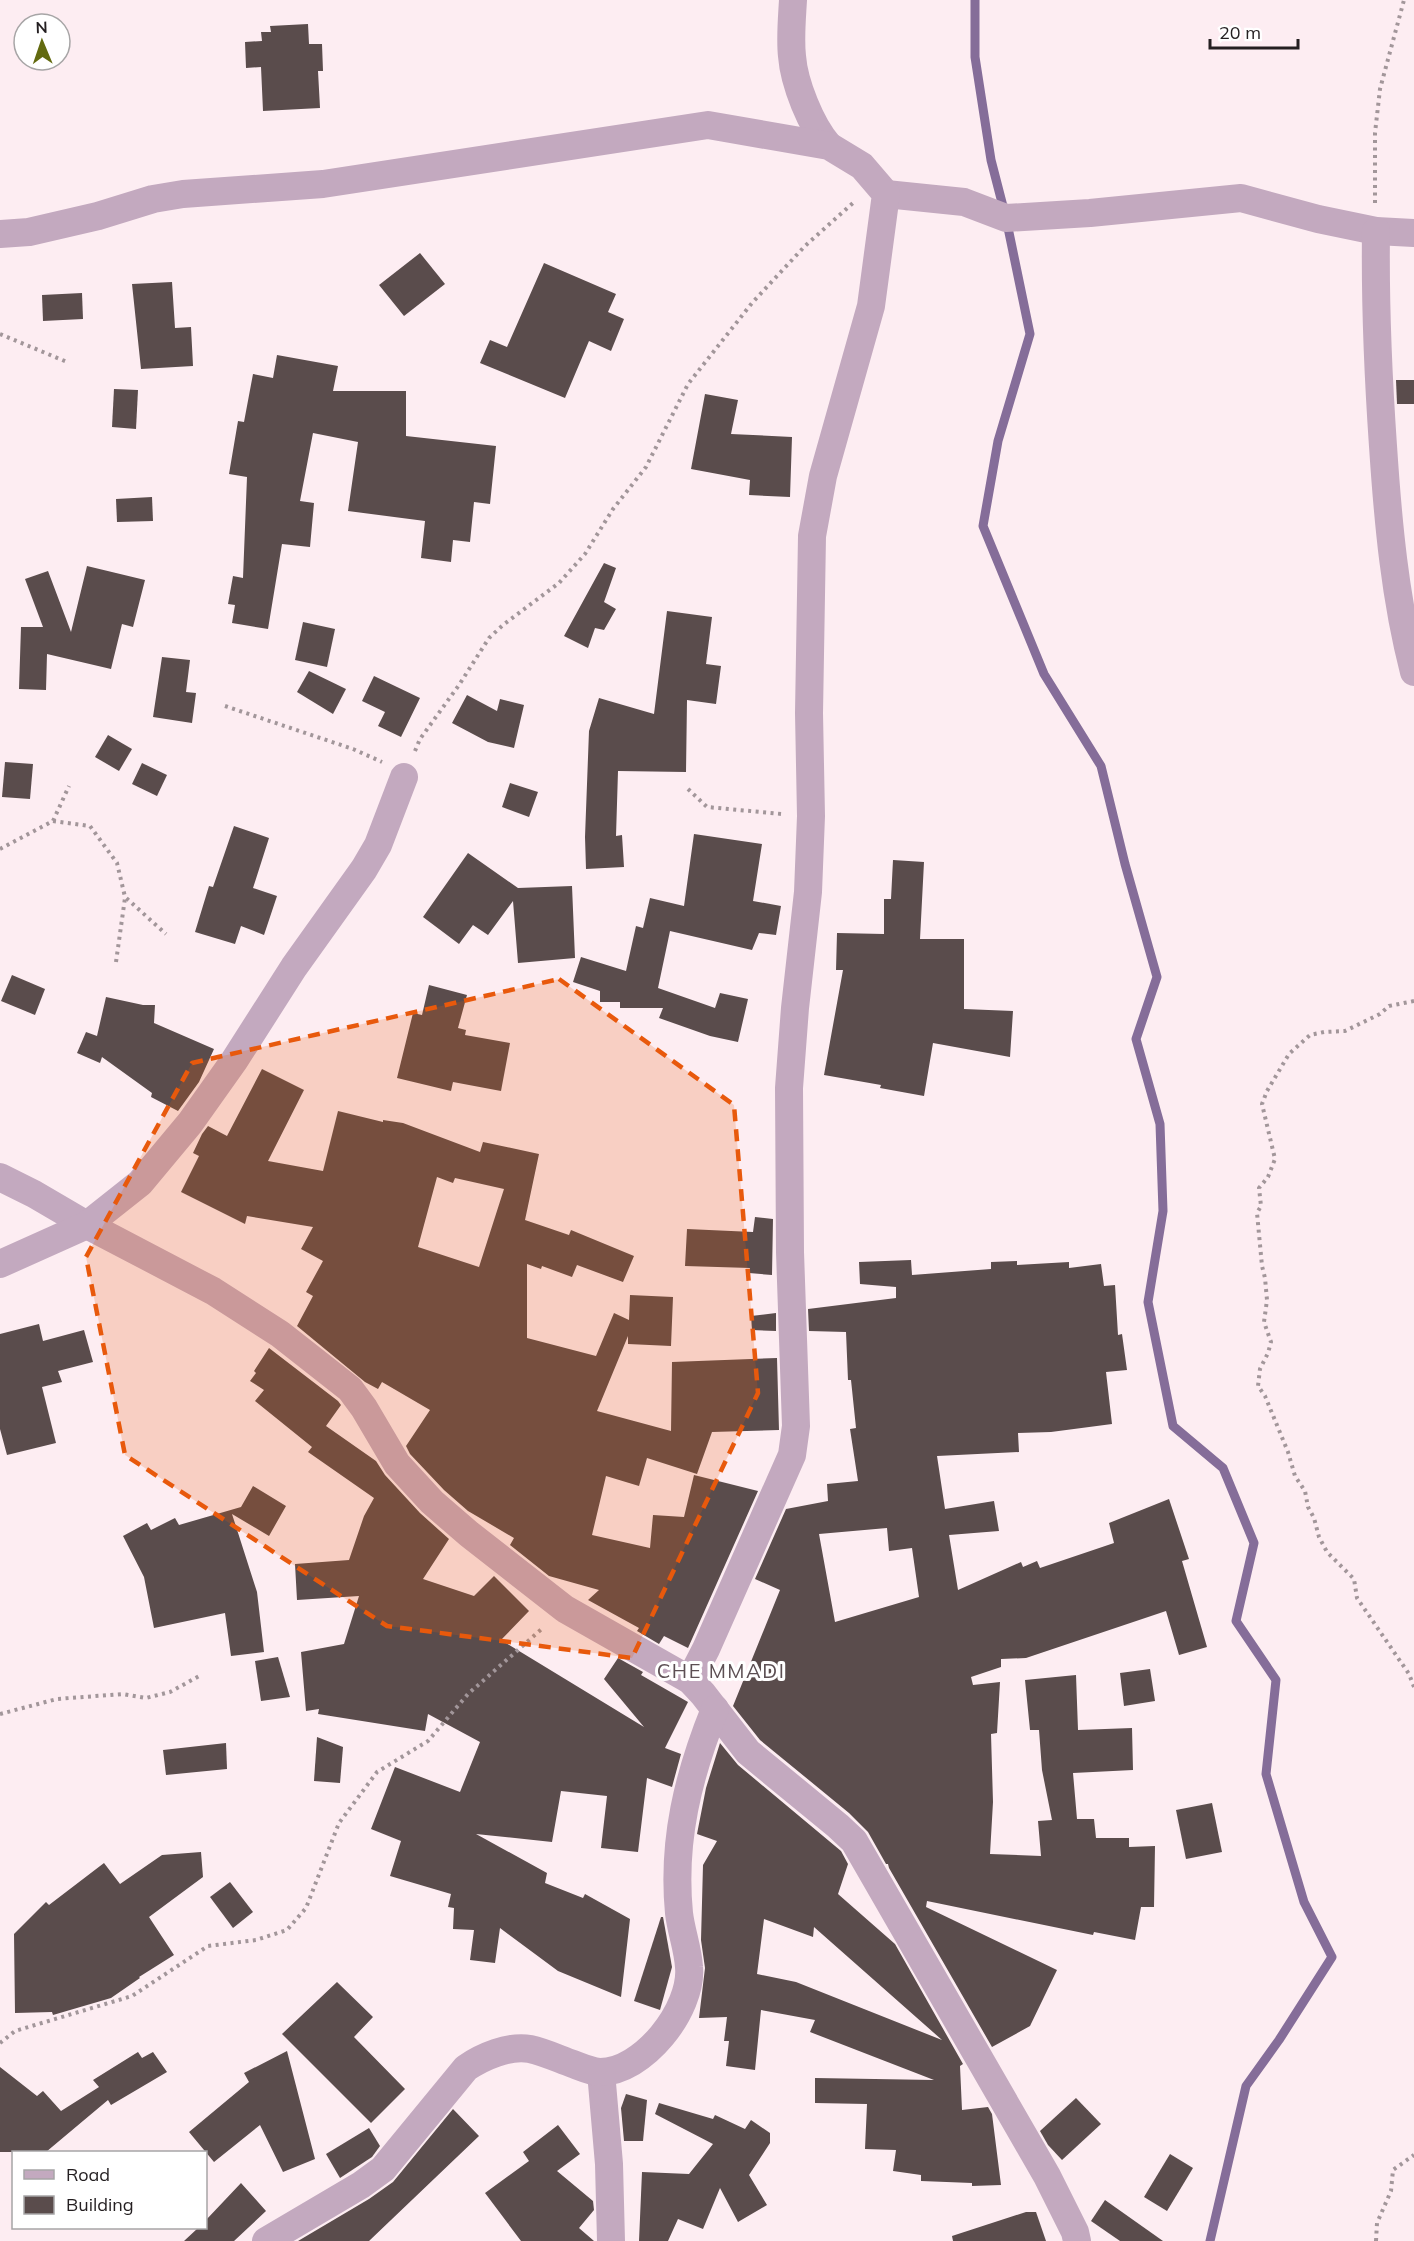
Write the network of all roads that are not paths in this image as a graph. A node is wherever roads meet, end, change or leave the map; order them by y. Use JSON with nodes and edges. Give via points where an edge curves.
{"nodes":[{"id":1,"x":793,"y":0,"type":"edge"},
{"id":2,"x":829,"y":146,"type":"junction"},
{"id":3,"x":882,"y":188,"type":"junction"},
{"id":4,"x":1376,"y":231,"type":"junction"},
{"id":5,"x":1414,"y":233,"type":"edge"},
{"id":6,"x":0,"y":234,"type":"edge"},
{"id":7,"x":1414,"y":672,"type":"edge"},
{"id":8,"x":404,"y":777,"type":"road end"},
{"id":9,"x":0,"y":1177,"type":"edge"},
{"id":10,"x":87,"y":1225,"type":"junction"},
{"id":11,"x":0,"y":1264,"type":"edge"},
{"id":12,"x":690,"y":1680,"type":"junction"},
{"id":13,"x":715,"y":1709,"type":"junction"},
{"id":14,"x":601,"y":2072,"type":"junction"},
{"id":15,"x":266,"y":2241,"type":"edge"},
{"id":16,"x":611,"y":2241,"type":"edge"},
{"id":17,"x":1077,"y":2241,"type":"edge"}],
"edges":[{"from":1,"to":2,"type":"street","via":[[793,66],[819,135]]},
{"from":2,"to":3,"type":"street","via":[[862,166]]},
{"from":2,"to":6,"type":"street","via":[[708,125],[323,184],[183,194],[98,216]]},
{"from":3,"to":4,"type":"street","via":[[964,202],[1006,218],[1241,198]]},
{"from":3,"to":12,"type":"street","via":[[871,306],[823,476],[812,536],[808,891],[789,1088],[796,1426],[792,1455]]},
{"from":4,"to":5,"type":"street"},
{"from":4,"to":7,"type":"street","via":[[1376,340],[1388,519],[1405,637]]},
{"from":8,"to":10,"type":"street","via":[[364,869],[294,967],[234,1061],[140,1183]]},
{"from":9,"to":10,"type":"street"},
{"from":10,"to":11,"type":"street"},
{"from":10,"to":12,"type":"street","via":[[165,1264],[280,1334],[350,1389],[397,1464],[469,1534],[565,1609]]},
{"from":12,"to":13,"type":"street"},
{"from":13,"to":14,"type":"street","via":[[700,1749],[680,1829],[679,1914],[690,1969],[687,1990],[667,2029],[645,2053],[622,2067]]},
{"from":13,"to":17,"type":"street","via":[[748,1752],[854,1841],[1047,2176]]},
{"from":14,"to":15,"type":"street","via":[[528,2049],[511,2049],[479,2060],[466,2068],[384,2169]]},
{"from":14,"to":16,"type":"street"}]}
